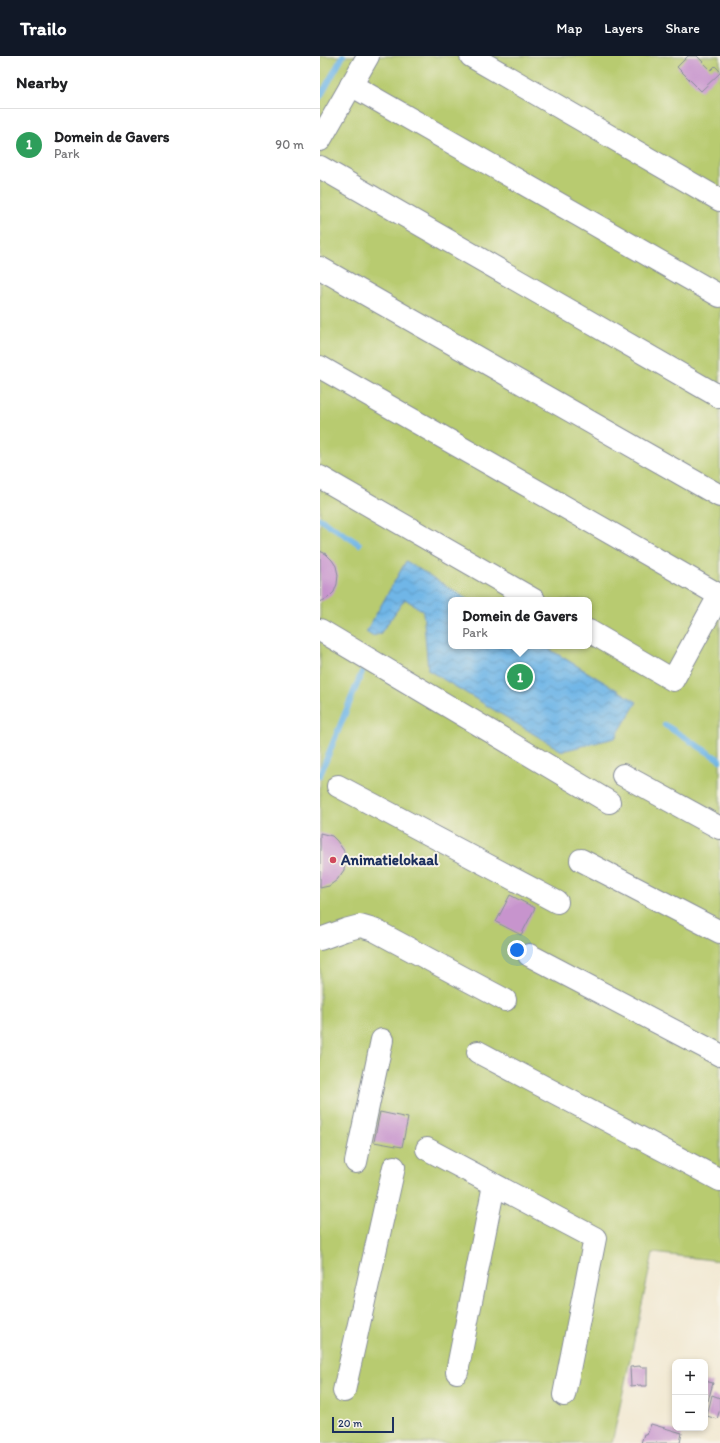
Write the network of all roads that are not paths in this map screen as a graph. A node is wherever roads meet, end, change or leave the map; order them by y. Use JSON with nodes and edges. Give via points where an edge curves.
{"nodes":[{"id":1,"x":368,"y":56,"type":"edge"},
{"id":2,"x":471,"y":56,"type":"edge"},
{"id":3,"x":350,"y":86,"type":"junction"},
{"id":4,"x":320,"y":140,"type":"edge"},
{"id":5,"x":320,"y":167,"type":"edge"},
{"id":6,"x":720,"y":200,"type":"edge"},
{"id":7,"x":320,"y":268,"type":"edge"},
{"id":8,"x":720,"y":296,"type":"edge"},
{"id":9,"x":320,"y":367,"type":"edge"},
{"id":10,"x":720,"y":397,"type":"edge"},
{"id":11,"x":320,"y":477,"type":"edge"},
{"id":12,"x":720,"y":496,"type":"edge"},
{"id":13,"x":720,"y":595,"type":"edge"},
{"id":14,"x":529,"y":597,"type":"edge"},
{"id":15,"x":320,"y":630,"type":"edge"},
{"id":16,"x":592,"y":633,"type":"edge"},
{"id":17,"x":623,"y":775,"type":"dead end"},
{"id":18,"x":338,"y":786,"type":"dead end"},
{"id":19,"x":609,"y":802,"type":"dead end"},
{"id":20,"x":720,"y":828,"type":"edge"},
{"id":21,"x":581,"y":860,"type":"dead end"},
{"id":22,"x":557,"y":902,"type":"dead end"},
{"id":23,"x":720,"y":932,"type":"edge"},
{"id":24,"x":320,"y":939,"type":"edge"},
{"id":25,"x":529,"y":955,"type":"dead end"},
{"id":26,"x":505,"y":1000,"type":"dead end"},
{"id":27,"x":382,"y":1040,"type":"dead end"},
{"id":28,"x":478,"y":1052,"type":"dead end"},
{"id":29,"x":720,"y":1055,"type":"edge"},
{"id":30,"x":427,"y":1149,"type":"dead end"},
{"id":31,"x":356,"y":1162,"type":"dead end"},
{"id":32,"x":394,"y":1167,"type":"dead end"},
{"id":33,"x":720,"y":1180,"type":"edge"},
{"id":34,"x":494,"y":1185,"type":"junction"},
{"id":35,"x":457,"y":1372,"type":"dead end"},
{"id":36,"x":344,"y":1391,"type":"dead end"},
{"id":37,"x":564,"y":1395,"type":"dead end"}],
"edges":[{"from":1,"to":3,"type":"lane"},
{"from":2,"to":6,"type":"lane"},
{"from":3,"to":4,"type":"lane"},
{"from":3,"to":8,"type":"lane"},
{"from":5,"to":10,"type":"lane"},
{"from":7,"to":12,"type":"lane"},
{"from":9,"to":13,"type":"lane"},
{"from":11,"to":14,"type":"lane"},
{"from":13,"to":16,"type":"lane","via":[[673,680]]},
{"from":15,"to":19,"type":"lane"},
{"from":17,"to":20,"type":"lane"},
{"from":18,"to":22,"type":"lane"},
{"from":21,"to":23,"type":"lane"},
{"from":24,"to":26,"type":"lane","via":[[360,926],[374,930]]},
{"from":25,"to":29,"type":"lane"},
{"from":27,"to":31,"type":"lane"},
{"from":28,"to":33,"type":"lane"},
{"from":30,"to":34,"type":"lane"},
{"from":32,"to":36,"type":"lane"},
{"from":34,"to":35,"type":"lane"},
{"from":34,"to":37,"type":"lane","via":[[595,1238]]}]}
